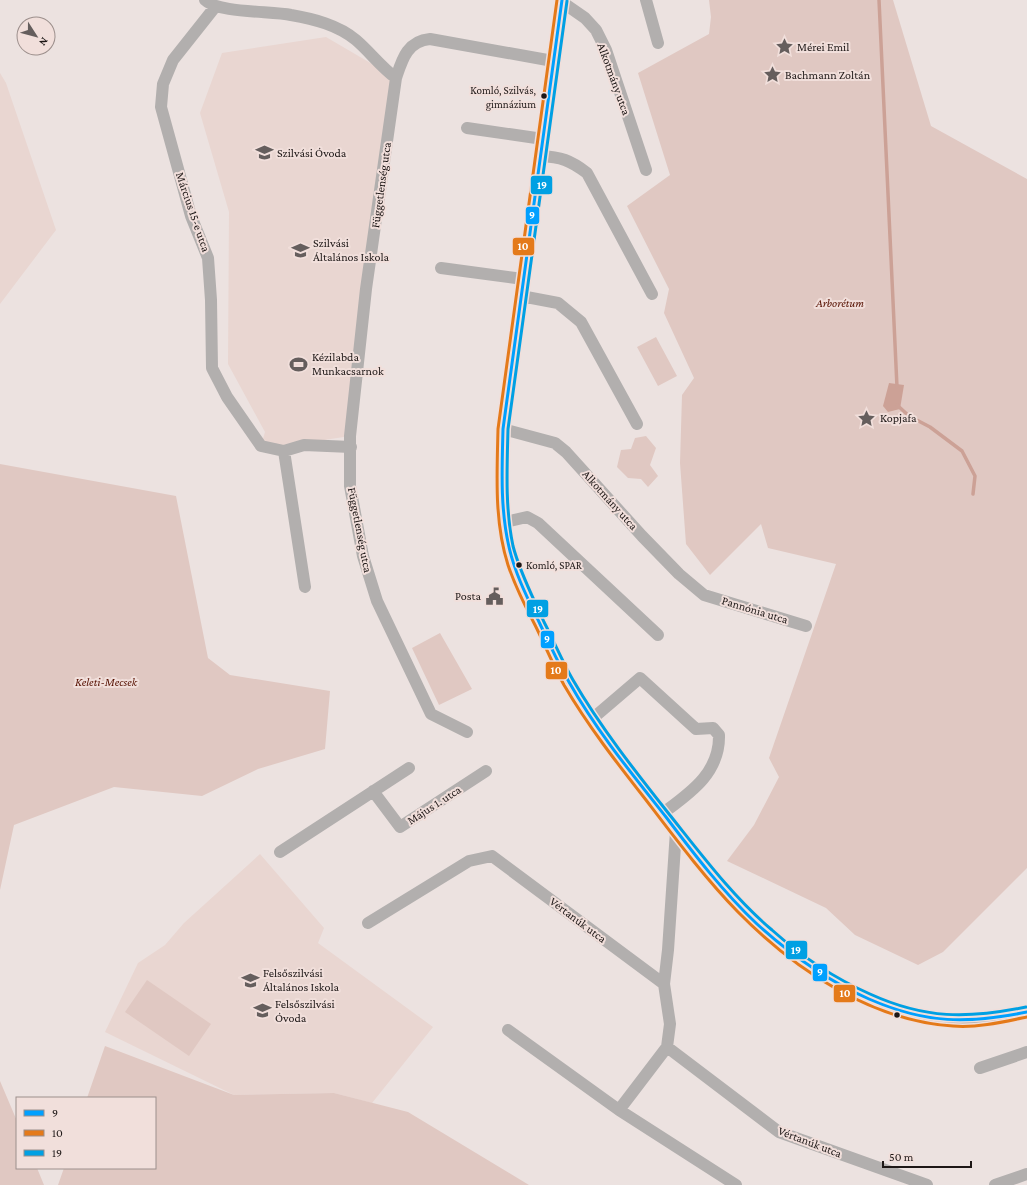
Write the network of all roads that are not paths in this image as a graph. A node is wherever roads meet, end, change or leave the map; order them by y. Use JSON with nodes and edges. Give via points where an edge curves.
{"nodes":[{"id":1,"x":205,"y":0,"type":"edge"},
{"id":2,"x":646,"y":0,"type":"edge"},
{"id":3,"x":562,"y":1,"type":"edge"},
{"id":4,"x":215,"y":7,"type":"junction"},
{"id":5,"x":658,"y":43,"type":"dead end"},
{"id":6,"x":553,"y":61,"type":"junction"},
{"id":7,"x":396,"y":78,"type":"junction"},
{"id":8,"x":467,"y":128,"type":"dead end"},
{"id":9,"x":543,"y":138,"type":"junction"},
{"id":10,"x":540,"y":156,"type":"junction"},
{"id":11,"x":646,"y":170,"type":"dead end"},
{"id":12,"x":441,"y":268,"type":"dead end"},
{"id":13,"x":523,"y":279,"type":"junction"},
{"id":14,"x":652,"y":294,"type":"dead end"},
{"id":15,"x":521,"y":296,"type":"junction"},
{"id":16,"x":637,"y":424,"type":"dead end"},
{"id":17,"x":503,"y":429,"type":"junction"},
{"id":18,"x":351,"y":447,"type":"junction"},
{"id":19,"x":284,"y":451,"type":"junction"},
{"id":20,"x":504,"y":522,"type":"junction"},
{"id":21,"x":305,"y":587,"type":"dead end"},
{"id":22,"x":704,"y":595,"type":"joint"},
{"id":23,"x":806,"y":626,"type":"dead end"},
{"id":24,"x":658,"y":635,"type":"dead end"},
{"id":25,"x":592,"y":719,"type":"junction"},
{"id":26,"x":467,"y":732,"type":"dead end"},
{"id":27,"x":409,"y":768,"type":"dead end"},
{"id":28,"x":486,"y":771,"type":"dead end"},
{"id":29,"x":373,"y":792,"type":"junction"},
{"id":30,"x":663,"y":813,"type":"junction"},
{"id":31,"x":676,"y":831,"type":"junction"},
{"id":32,"x":280,"y":852,"type":"dead end"},
{"id":33,"x":368,"y":923,"type":"dead end"},
{"id":34,"x":664,"y":984,"type":"junction"},
{"id":35,"x":1027,"y":1012,"type":"edge"},
{"id":36,"x":508,"y":1030,"type":"dead end"},
{"id":37,"x":667,"y":1048,"type":"junction"},
{"id":38,"x":1027,"y":1052,"type":"edge"},
{"id":39,"x":980,"y":1068,"type":"dead end"},
{"id":40,"x":619,"y":1110,"type":"junction"},
{"id":41,"x":1027,"y":1174,"type":"edge"},
{"id":42,"x":736,"y":1185,"type":"edge"},
{"id":43,"x":926,"y":1185,"type":"edge"},
{"id":44,"x":995,"y":1185,"type":"edge"}],
"edges":[{"from":1,"to":4,"type":"street"},
{"from":2,"to":5,"type":"street"},
{"from":3,"to":6,"type":"street","name":"Alkotmány utca"},
{"from":3,"to":11,"type":"street","name":"Alkotmány utca","via":[[596,30],[606,50]]},
{"from":4,"to":7,"type":"street","via":[[291,15],[336,27],[356,40]]},
{"from":4,"to":19,"type":"street","name":"Március 15-e utca","via":[[173,60],[163,84],[161,107],[191,216],[208,258],[212,368],[227,397],[261,446]]},
{"from":6,"to":7,"type":"street","name":"Függetlenség utca","via":[[430,39],[422,40],[410,47]]},
{"from":6,"to":9,"type":"street","name":"Alkotmány utca"},
{"from":7,"to":18,"type":"street","name":"Függetlenség utca","via":[[366,289],[350,436]]},
{"from":8,"to":9,"type":"street"},
{"from":9,"to":10,"type":"street","name":"Alkotmány utca"},
{"from":10,"to":13,"type":"street","name":"Alkotmány utca"},
{"from":10,"to":14,"type":"street","via":[[560,157],[575,163],[587,173]]},
{"from":12,"to":13,"type":"street"},
{"from":13,"to":15,"type":"street","name":"Alkotmány utca"},
{"from":15,"to":16,"type":"street","via":[[558,303],[581,322]]},
{"from":15,"to":17,"type":"street","name":"Alkotmány utca"},
{"from":17,"to":20,"type":"street","name":"Alkotmány utca","via":[[501,491]]},
{"from":17,"to":22,"type":"street","name":"Alkotmány utca","via":[[555,443],[566,452],[642,536]]},
{"from":18,"to":19,"type":"street","via":[[304,445]]},
{"from":18,"to":26,"type":"street","name":"Függetlenség utca","via":[[350,486],[363,556],[377,601],[430,714]]},
{"from":19,"to":21,"type":"street"},
{"from":20,"to":24,"type":"street","via":[[526,517],[538,522]]},
{"from":20,"to":25,"type":"street","name":"Alkotmány utca","via":[[513,563],[531,606],[559,664]]},
{"from":22,"to":23,"type":"street","name":"Pannónia utca"},
{"from":25,"to":30,"type":"street","name":"Alkotmány utca","via":[[630,773]]},
{"from":25,"to":30,"type":"street","via":[[640,678],[696,729],[713,728],[719,735],[719,748],[710,772],[694,790]]},
{"from":27,"to":29,"type":"street"},
{"from":28,"to":29,"type":"street","name":"Május 1. utca","via":[[400,827]]},
{"from":29,"to":32,"type":"street"},
{"from":30,"to":31,"type":"street","name":"Alkotmány utca"},
{"from":31,"to":34,"type":"street"},
{"from":31,"to":35,"type":"street","name":"Alkotmány utca","via":[[753,920],[788,949],[831,979],[871,1000],[950,1021],[998,1018]]},
{"from":33,"to":34,"type":"street","name":"Vértanúk utca","via":[[469,861],[492,856]]},
{"from":34,"to":37,"type":"street","via":[[670,1024]]},
{"from":36,"to":40,"type":"street"},
{"from":37,"to":40,"type":"street"},
{"from":37,"to":43,"type":"street","name":"Vértanúk utca","via":[[779,1132]]},
{"from":38,"to":39,"type":"street"},
{"from":40,"to":42,"type":"street"},
{"from":41,"to":44,"type":"street"}]}
